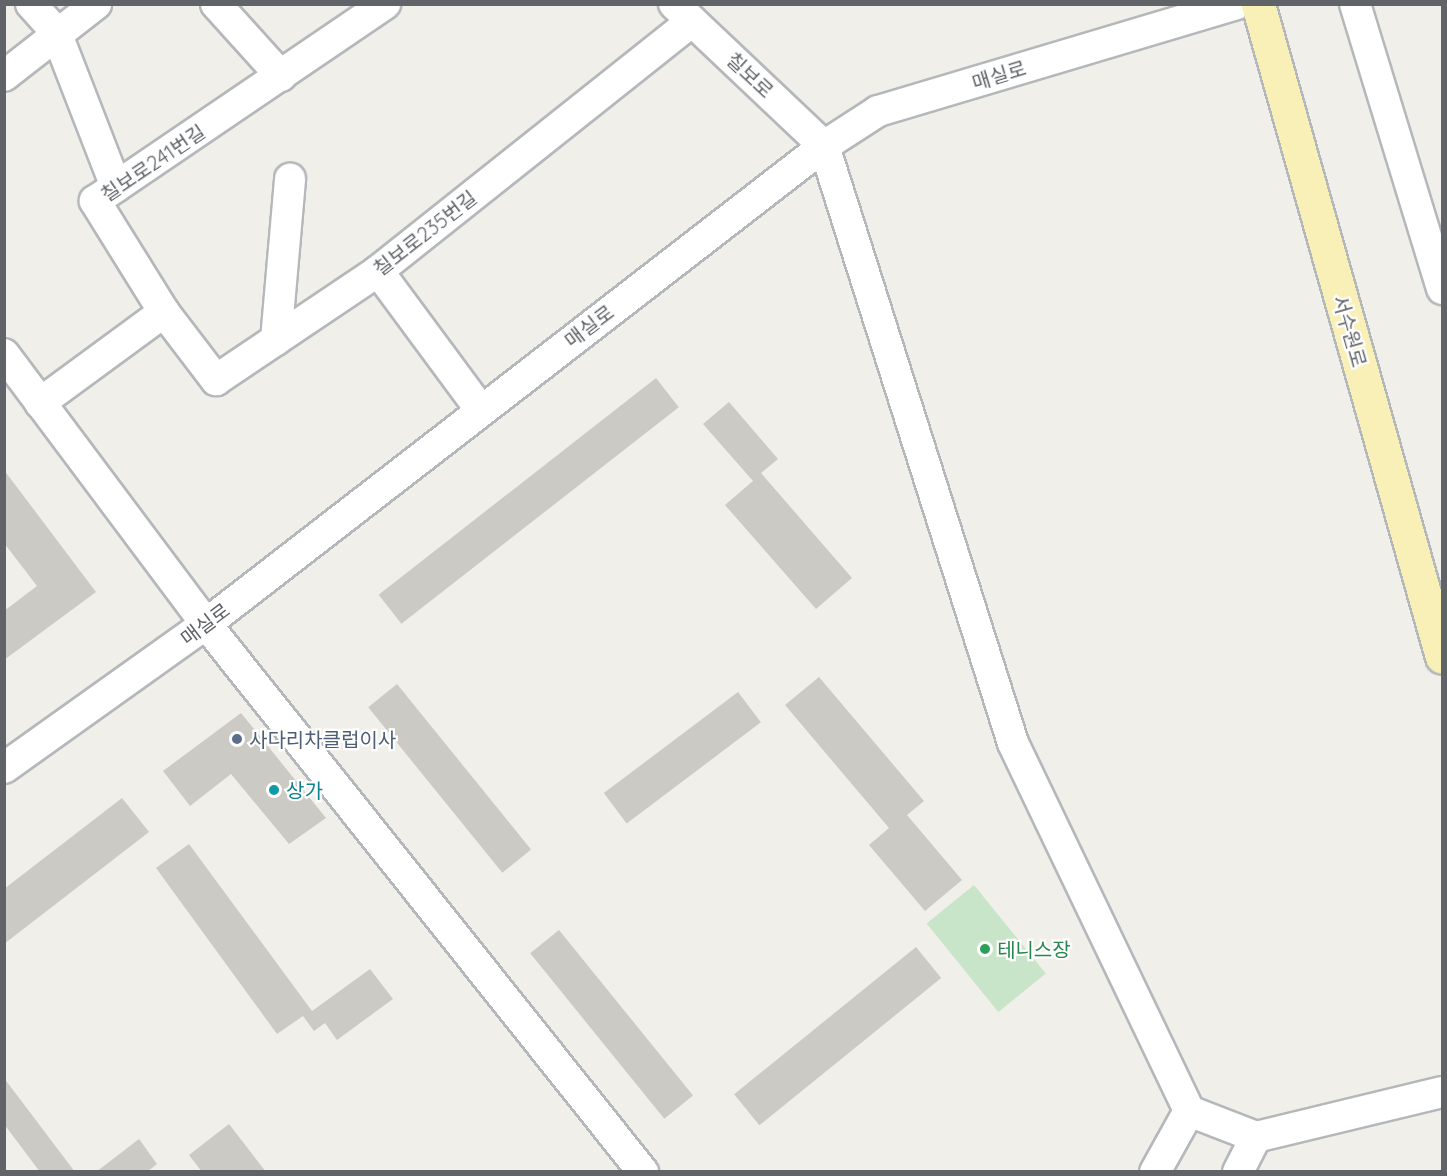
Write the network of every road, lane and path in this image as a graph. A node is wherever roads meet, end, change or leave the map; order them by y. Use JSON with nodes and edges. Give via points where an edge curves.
{"nodes":[{"id":1,"x":31,"y":4,"type":"edge"},
{"id":2,"x":96,"y":4,"type":"edge"},
{"id":3,"x":216,"y":4,"type":"edge"},
{"id":4,"x":385,"y":4,"type":"edge"},
{"id":5,"x":1236,"y":4,"type":"edge"},
{"id":6,"x":1258,"y":4,"type":"edge"},
{"id":7,"x":1355,"y":4,"type":"edge"},
{"id":8,"x":683,"y":13,"type":"edge"},
{"id":9,"x":56,"y":32,"type":"junction"},
{"id":10,"x":4,"y":76,"type":"edge"},
{"id":11,"x":281,"y":76,"type":"junction"},
{"id":12,"x":824,"y":146,"type":"junction"},
{"id":13,"x":290,"y":179,"type":"dead end"},
{"id":14,"x":116,"y":187,"type":"junction"},
{"id":15,"x":378,"y":271,"type":"junction"},
{"id":16,"x":1443,"y":289,"type":"edge"},
{"id":17,"x":164,"y":312,"type":"junction"},
{"id":18,"x":276,"y":340,"type":"junction"},
{"id":19,"x":4,"y":354,"type":"edge"},
{"id":20,"x":40,"y":403,"type":"junction"},
{"id":21,"x":480,"y":409,"type":"junction"},
{"id":22,"x":206,"y":624,"type":"junction"},
{"id":23,"x":1443,"y":657,"type":"edge"},
{"id":24,"x":4,"y":768,"type":"edge"},
{"id":25,"x":1443,"y":1092,"type":"edge"},
{"id":26,"x":1189,"y":1111,"type":"junction"},
{"id":27,"x":1256,"y":1137,"type":"junction"},
{"id":28,"x":643,"y":1172,"type":"edge"},
{"id":29,"x":1155,"y":1172,"type":"edge"},
{"id":30,"x":1238,"y":1172,"type":"edge"}],
"edges":[{"from":1,"to":9,"type":"street"},
{"from":2,"to":9,"type":"street"},
{"from":3,"to":11,"type":"street"},
{"from":4,"to":11,"type":"street","name":"칠보로241번길"},
{"from":5,"to":12,"type":"street","name":"매실로","via":[[878,111]]},
{"from":6,"to":23,"type":"main road","name":"서수원로"},
{"from":7,"to":16,"type":"street"},
{"from":8,"to":12,"type":"street","name":"칠보로"},
{"from":8,"to":15,"type":"street","name":"칠보로235번길"},
{"from":9,"to":10,"type":"street"},
{"from":9,"to":14,"type":"street"},
{"from":11,"to":14,"type":"street","name":"칠보로241번길"},
{"from":12,"to":21,"type":"street","name":"매실로"},
{"from":12,"to":26,"type":"street","via":[[1013,743]]},
{"from":13,"to":18,"type":"street"},
{"from":14,"to":17,"type":"street","name":"칠보로241번길","via":[[95,201]]},
{"from":15,"to":18,"type":"street","name":"칠보로235번길"},
{"from":15,"to":21,"type":"street"},
{"from":17,"to":18,"type":"street","name":"칠보로235번길","via":[[216,380]]},
{"from":17,"to":20,"type":"street"},
{"from":19,"to":20,"type":"street"},
{"from":20,"to":22,"type":"street"},
{"from":21,"to":22,"type":"street","name":"매실로"},
{"from":22,"to":24,"type":"street","name":"매실로"},
{"from":22,"to":28,"type":"street"},
{"from":25,"to":27,"type":"street"},
{"from":26,"to":27,"type":"street"},
{"from":26,"to":29,"type":"street"},
{"from":27,"to":30,"type":"street"}]}
